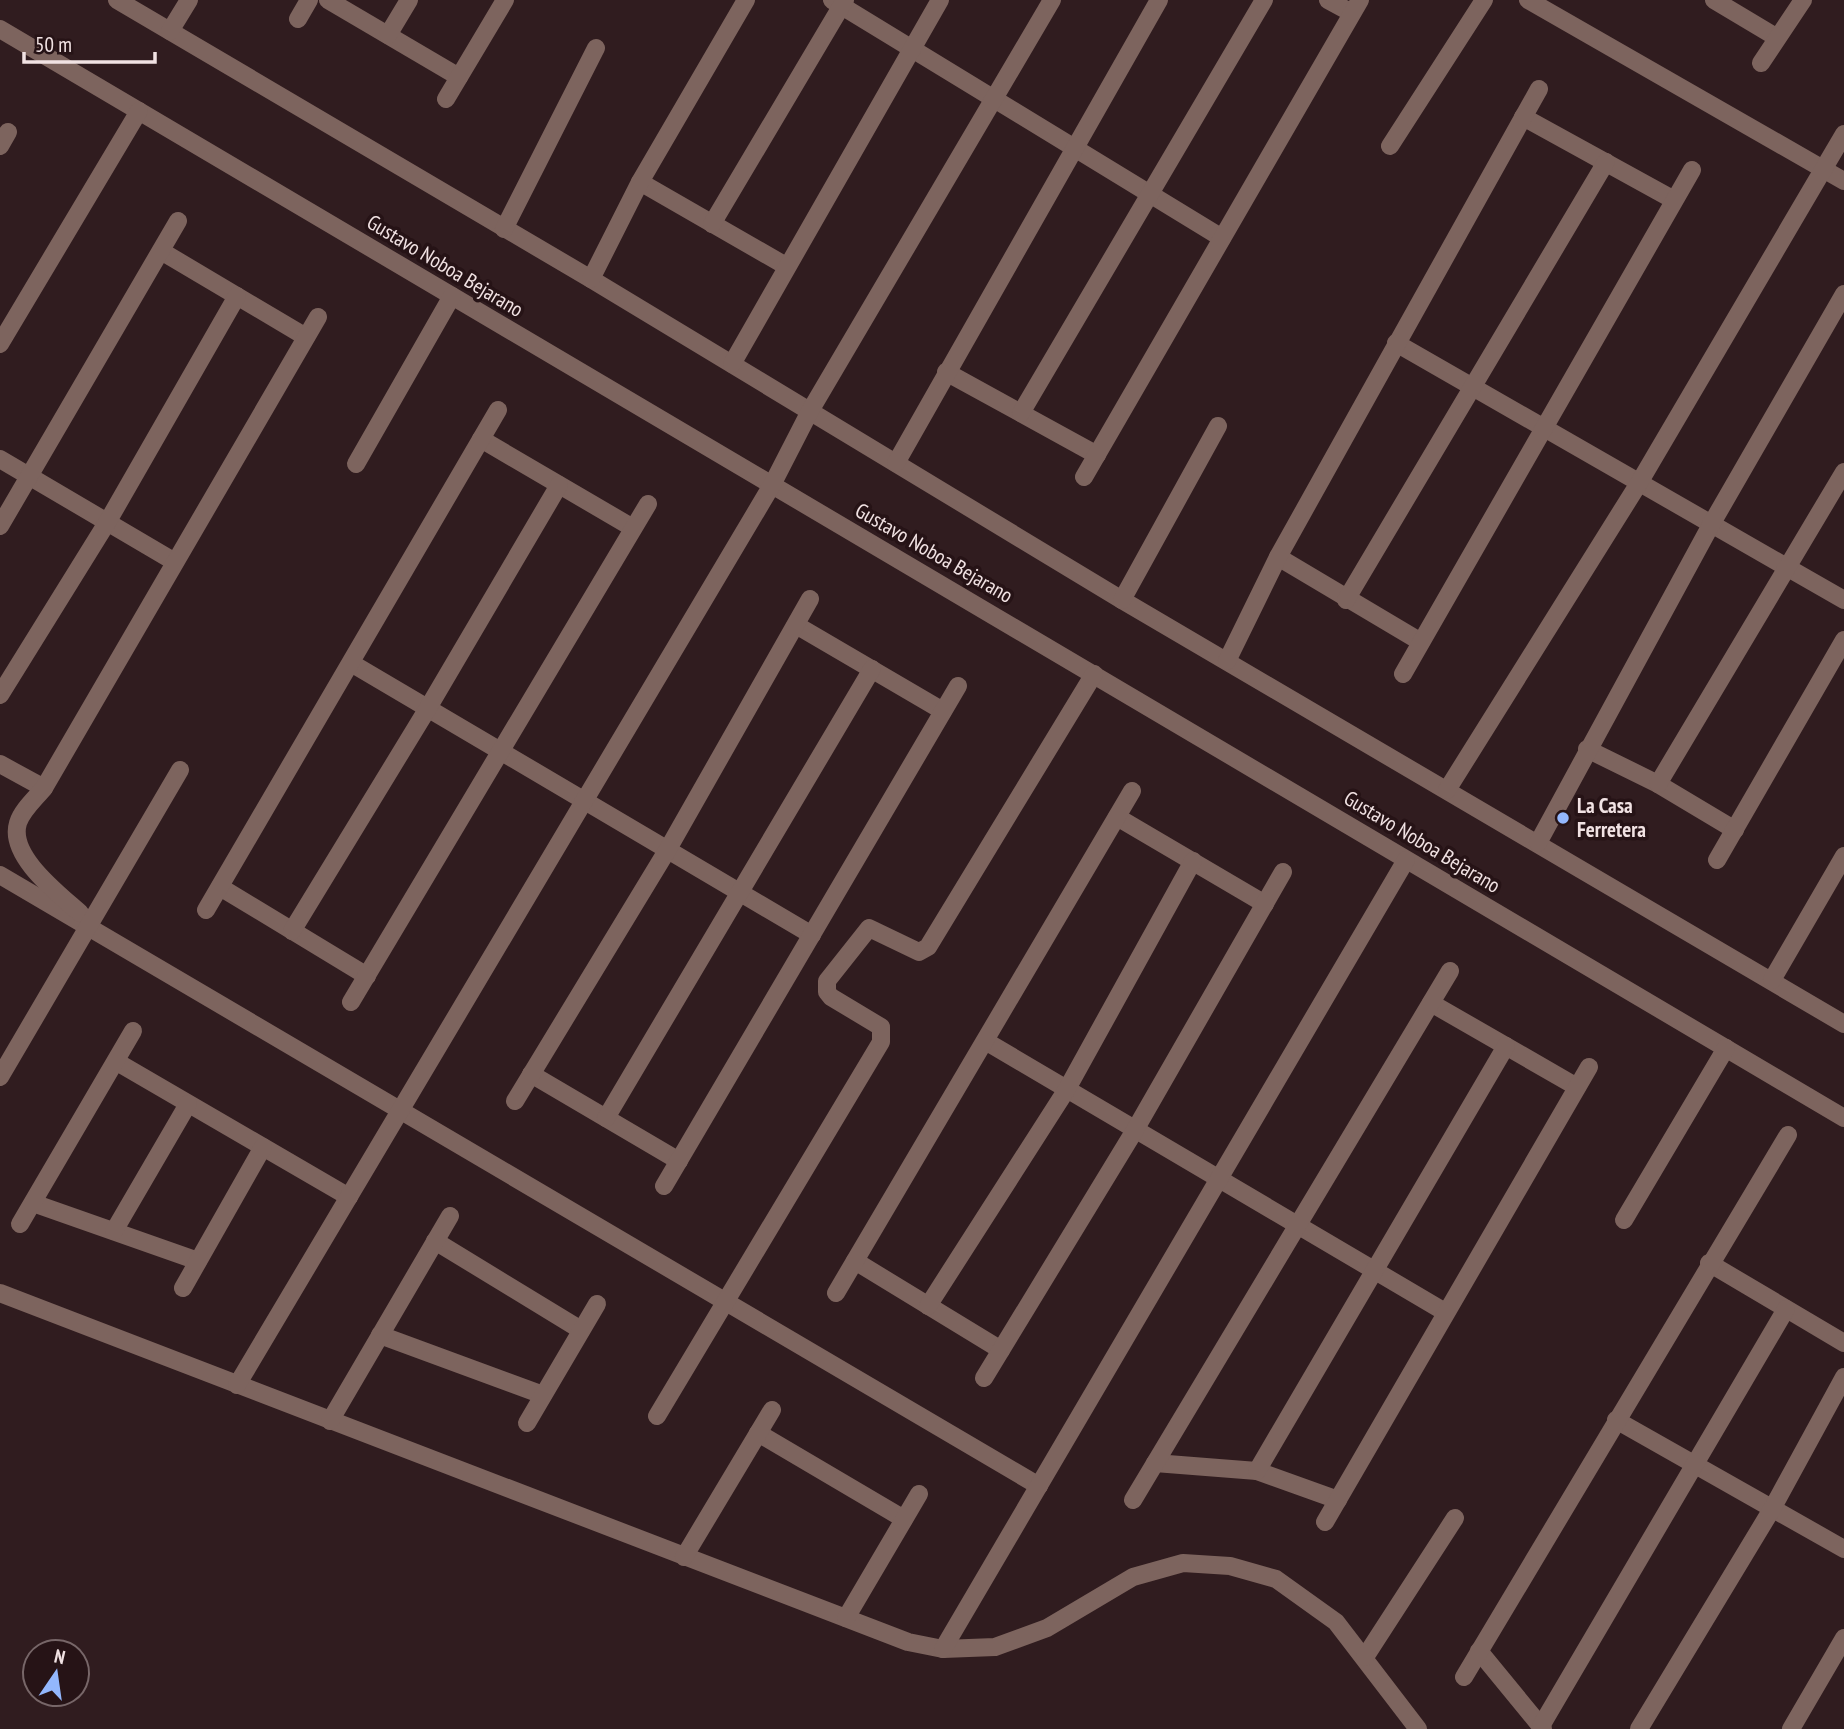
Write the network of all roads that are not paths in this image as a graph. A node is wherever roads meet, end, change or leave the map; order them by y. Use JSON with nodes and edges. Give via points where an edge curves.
{"nodes":[{"id":1,"x":117,"y":0,"type":"edge"},
{"id":2,"x":189,"y":0,"type":"edge"},
{"id":3,"x":309,"y":0,"type":"edge"},
{"id":4,"x":328,"y":0,"type":"edge"},
{"id":5,"x":409,"y":0,"type":"edge"},
{"id":6,"x":505,"y":0,"type":"edge"},
{"id":7,"x":746,"y":0,"type":"edge"},
{"id":8,"x":940,"y":0,"type":"edge"},
{"id":9,"x":1052,"y":0,"type":"edge"},
{"id":10,"x":1159,"y":0,"type":"edge"},
{"id":11,"x":1264,"y":0,"type":"edge"},
{"id":12,"x":1328,"y":0,"type":"edge"},
{"id":13,"x":1484,"y":0,"type":"edge"},
{"id":14,"x":1528,"y":0,"type":"edge"},
{"id":15,"x":1714,"y":0,"type":"edge"},
{"id":16,"x":1803,"y":0,"type":"edge"},
{"id":17,"x":840,"y":2,"type":"edge"},
{"id":18,"x":1356,"y":7,"type":"edge"},
{"id":19,"x":298,"y":19,"type":"dead end"},
{"id":20,"x":0,"y":29,"type":"edge"},
{"id":21,"x":170,"y":31,"type":"junction"},
{"id":22,"x":388,"y":35,"type":"junction"},
{"id":23,"x":1776,"y":37,"type":"junction"},
{"id":24,"x":596,"y":48,"type":"dead end"},
{"id":25,"x":912,"y":49,"type":"junction"},
{"id":26,"x":1761,"y":63,"type":"dead end"},
{"id":27,"x":459,"y":77,"type":"junction"},
{"id":28,"x":1539,"y":89,"type":"dead end"},
{"id":29,"x":994,"y":98,"type":"junction"},
{"id":30,"x":446,"y":99,"type":"dead end"},
{"id":31,"x":139,"y":111,"type":"junction"},
{"id":32,"x":1524,"y":117,"type":"junction"},
{"id":33,"x":1844,"y":134,"type":"edge"},
{"id":34,"x":1390,"y":146,"type":"dead end"},
{"id":35,"x":1074,"y":149,"type":"junction"},
{"id":36,"x":1606,"y":162,"type":"junction"},
{"id":37,"x":1824,"y":169,"type":"junction"},
{"id":38,"x":1692,"y":170,"type":"dead end"},
{"id":39,"x":1844,"y":181,"type":"edge"},
{"id":40,"x":640,"y":182,"type":"junction"},
{"id":41,"x":1150,"y":195,"type":"junction"},
{"id":42,"x":1675,"y":200,"type":"junction"},
{"id":43,"x":178,"y":221,"type":"dead end"},
{"id":44,"x":712,"y":224,"type":"junction"},
{"id":45,"x":504,"y":229,"type":"junction"},
{"id":46,"x":1222,"y":238,"type":"junction"},
{"id":47,"x":161,"y":251,"type":"junction"},
{"id":48,"x":786,"y":266,"type":"junction"},
{"id":49,"x":591,"y":279,"type":"junction"},
{"id":50,"x":237,"y":296,"type":"junction"},
{"id":51,"x":452,"y":296,"type":"junction"},
{"id":52,"x":1843,"y":298,"type":"edge"},
{"id":53,"x":318,"y":317,"type":"dead end"},
{"id":54,"x":306,"y":337,"type":"junction"},
{"id":55,"x":1396,"y":343,"type":"junction"},
{"id":56,"x":0,"y":344,"type":"edge"},
{"id":57,"x":732,"y":364,"type":"junction"},
{"id":58,"x":946,"y":372,"type":"junction"},
{"id":59,"x":1473,"y":388,"type":"junction"},
{"id":60,"x":498,"y":411,"type":"dead end"},
{"id":61,"x":810,"y":411,"type":"junction"},
{"id":62,"x":1021,"y":413,"type":"junction"},
{"id":63,"x":1218,"y":426,"type":"dead end"},
{"id":64,"x":1545,"y":429,"type":"junction"},
{"id":65,"x":481,"y":439,"type":"junction"},
{"id":66,"x":1097,"y":455,"type":"junction"},
{"id":67,"x":0,"y":459,"type":"edge"},
{"id":68,"x":896,"y":463,"type":"junction"},
{"id":69,"x":356,"y":464,"type":"dead end"},
{"id":70,"x":1844,"y":472,"type":"edge"},
{"id":71,"x":30,"y":477,"type":"junction"},
{"id":72,"x":1084,"y":477,"type":"dead end"},
{"id":73,"x":1639,"y":483,"type":"junction"},
{"id":74,"x":559,"y":485,"type":"junction"},
{"id":75,"x":772,"y":485,"type":"junction"},
{"id":76,"x":648,"y":504,"type":"dead end"},
{"id":77,"x":108,"y":521,"type":"junction"},
{"id":78,"x":1712,"y":523,"type":"junction"},
{"id":79,"x":0,"y":526,"type":"edge"},
{"id":80,"x":634,"y":528,"type":"junction"},
{"id":81,"x":1278,"y":557,"type":"junction"},
{"id":82,"x":176,"y":562,"type":"junction"},
{"id":83,"x":1788,"y":568,"type":"junction"},
{"id":84,"x":810,"y":599,"type":"dead end"},
{"id":85,"x":1122,"y":600,"type":"junction"},
{"id":86,"x":1346,"y":600,"type":"junction"},
{"id":87,"x":1844,"y":600,"type":"edge"},
{"id":88,"x":796,"y":625,"type":"junction"},
{"id":89,"x":1844,"y":640,"type":"edge"},
{"id":90,"x":1421,"y":642,"type":"junction"},
{"id":91,"x":1227,"y":661,"type":"junction"},
{"id":92,"x":351,"y":663,"type":"junction"},
{"id":93,"x":872,"y":669,"type":"junction"},
{"id":94,"x":1094,"y":674,"type":"junction"},
{"id":95,"x":1403,"y":674,"type":"dead end"},
{"id":96,"x":958,"y":686,"type":"dead end"},
{"id":97,"x":0,"y":695,"type":"edge"},
{"id":98,"x":428,"y":708,"type":"junction"},
{"id":99,"x":943,"y":712,"type":"junction"},
{"id":100,"x":1587,"y":749,"type":"junction"},
{"id":101,"x":503,"y":751,"type":"junction"},
{"id":102,"x":0,"y":764,"type":"edge"},
{"id":103,"x":180,"y":770,"type":"dead end"},
{"id":104,"x":1658,"y":784,"type":"junction"},
{"id":105,"x":44,"y":788,"type":"junction"},
{"id":106,"x":1447,"y":790,"type":"junction"},
{"id":107,"x":1132,"y":791,"type":"dead end"},
{"id":108,"x":585,"y":800,"type":"junction"},
{"id":109,"x":1117,"y":817,"type":"junction"},
{"id":110,"x":1735,"y":830,"type":"junction"},
{"id":111,"x":1538,"y":843,"type":"junction"},
{"id":112,"x":668,"y":849,"type":"junction"},
{"id":113,"x":1844,"y":856,"type":"edge"},
{"id":114,"x":1406,"y":860,"type":"junction"},
{"id":115,"x":1717,"y":860,"type":"dead end"},
{"id":116,"x":1193,"y":862,"type":"junction"},
{"id":117,"x":1283,"y":872,"type":"dead end"},
{"id":118,"x":0,"y":875,"type":"edge"},
{"id":119,"x":220,"y":887,"type":"junction"},
{"id":120,"x":741,"y":892,"type":"junction"},
{"id":121,"x":1265,"y":904,"type":"junction"},
{"id":122,"x":206,"y":910,"type":"dead end"},
{"id":123,"x":89,"y":924,"type":"junction"},
{"id":124,"x":292,"y":931,"type":"junction"},
{"id":125,"x":811,"y":935,"type":"junction"},
{"id":126,"x":1450,"y":971,"type":"dead end"},
{"id":127,"x":367,"y":976,"type":"junction"},
{"id":128,"x":1772,"y":980,"type":"junction"},
{"id":129,"x":351,"y":1002,"type":"dead end"},
{"id":130,"x":1431,"y":1003,"type":"junction"},
{"id":131,"x":1844,"y":1024,"type":"edge"},
{"id":132,"x":133,"y":1031,"type":"dead end"},
{"id":133,"x":987,"y":1042,"type":"junction"},
{"id":134,"x":1506,"y":1046,"type":"junction"},
{"id":135,"x":1726,"y":1048,"type":"junction"},
{"id":136,"x":117,"y":1062,"type":"junction"},
{"id":137,"x":1589,"y":1067,"type":"dead end"},
{"id":138,"x":531,"y":1074,"type":"junction"},
{"id":139,"x":0,"y":1077,"type":"edge"},
{"id":140,"x":1577,"y":1087,"type":"junction"},
{"id":141,"x":1066,"y":1089,"type":"junction"},
{"id":142,"x":515,"y":1101,"type":"dead end"},
{"id":143,"x":188,"y":1104,"type":"junction"},
{"id":144,"x":400,"y":1110,"type":"junction"},
{"id":145,"x":606,"y":1118,"type":"junction"},
{"id":146,"x":1844,"y":1118,"type":"edge"},
{"id":147,"x":1135,"y":1130,"type":"junction"},
{"id":148,"x":1788,"y":1135,"type":"dead end"},
{"id":149,"x":263,"y":1147,"type":"junction"},
{"id":150,"x":679,"y":1161,"type":"junction"},
{"id":151,"x":1218,"y":1180,"type":"junction"},
{"id":152,"x":664,"y":1186,"type":"dead end"},
{"id":153,"x":349,"y":1197,"type":"junction"},
{"id":154,"x":33,"y":1203,"type":"junction"},
{"id":155,"x":450,"y":1216,"type":"dead end"},
{"id":156,"x":1624,"y":1220,"type":"dead end"},
{"id":157,"x":20,"y":1224,"type":"dead end"},
{"id":158,"x":1297,"y":1226,"type":"junction"},
{"id":159,"x":114,"y":1231,"type":"junction"},
{"id":160,"x":435,"y":1241,"type":"junction"},
{"id":161,"x":198,"y":1261,"type":"junction"},
{"id":162,"x":855,"y":1261,"type":"junction"},
{"id":163,"x":1709,"y":1263,"type":"junction"},
{"id":164,"x":1374,"y":1271,"type":"junction"},
{"id":165,"x":183,"y":1288,"type":"dead end"},
{"id":166,"x":0,"y":1293,"type":"edge"},
{"id":167,"x":836,"y":1293,"type":"dead end"},
{"id":168,"x":726,"y":1302,"type":"junction"},
{"id":169,"x":597,"y":1304,"type":"dead end"},
{"id":170,"x":929,"y":1306,"type":"junction"},
{"id":171,"x":1786,"y":1309,"type":"junction"},
{"id":172,"x":1445,"y":1312,"type":"junction"},
{"id":173,"x":582,"y":1330,"type":"junction"},
{"id":174,"x":380,"y":1335,"type":"junction"},
{"id":175,"x":1844,"y":1343,"type":"edge"},
{"id":176,"x":1001,"y":1350,"type":"junction"},
{"id":177,"x":1844,"y":1377,"type":"edge"},
{"id":178,"x":984,"y":1378,"type":"dead end"},
{"id":179,"x":237,"y":1385,"type":"junction"},
{"id":180,"x":543,"y":1395,"type":"junction"},
{"id":181,"x":772,"y":1410,"type":"dead end"},
{"id":182,"x":657,"y":1416,"type":"dead end"},
{"id":183,"x":1616,"y":1420,"type":"junction"},
{"id":184,"x":330,"y":1421,"type":"junction"},
{"id":185,"x":527,"y":1423,"type":"dead end"},
{"id":186,"x":758,"y":1433,"type":"junction"},
{"id":187,"x":1155,"y":1463,"type":"junction"},
{"id":188,"x":1694,"y":1464,"type":"junction"},
{"id":189,"x":1257,"y":1471,"type":"junction"},
{"id":190,"x":1039,"y":1486,"type":"junction"},
{"id":191,"x":919,"y":1494,"type":"dead end"},
{"id":192,"x":1133,"y":1500,"type":"dead end"},
{"id":193,"x":1338,"y":1500,"type":"junction"},
{"id":194,"x":1772,"y":1509,"type":"junction"},
{"id":195,"x":1455,"y":1518,"type":"dead end"},
{"id":196,"x":904,"y":1519,"type":"junction"},
{"id":197,"x":1325,"y":1522,"type":"dead end"},
{"id":198,"x":1844,"y":1549,"type":"edge"},
{"id":199,"x":684,"y":1557,"type":"junction"},
{"id":200,"x":846,"y":1618,"type":"junction"},
{"id":201,"x":1844,"y":1639,"type":"edge"},
{"id":202,"x":943,"y":1649,"type":"junction"},
{"id":203,"x":1479,"y":1651,"type":"junction"},
{"id":204,"x":1365,"y":1657,"type":"junction"},
{"id":205,"x":1464,"y":1677,"type":"dead end"},
{"id":206,"x":1542,"y":1728,"type":"edge"},
{"id":207,"x":1418,"y":1729,"type":"edge"},
{"id":208,"x":1639,"y":1729,"type":"edge"},
{"id":209,"x":1791,"y":1729,"type":"edge"}],
"edges":[{"from":1,"to":21,"type":"street"},
{"from":2,"to":21,"type":"street"},
{"from":3,"to":19,"type":"street"},
{"from":4,"to":22,"type":"street"},
{"from":5,"to":22,"type":"street"},
{"from":6,"to":27,"type":"street"},
{"from":7,"to":40,"type":"street"},
{"from":8,"to":25,"type":"street"},
{"from":9,"to":29,"type":"street"},
{"from":10,"to":35,"type":"street"},
{"from":11,"to":41,"type":"street"},
{"from":12,"to":18,"type":"street"},
{"from":13,"to":34,"type":"street"},
{"from":14,"to":37,"type":"street"},
{"from":15,"to":23,"type":"street"},
{"from":16,"to":23,"type":"street"},
{"from":17,"to":25,"type":"street"},
{"from":17,"to":44,"type":"street"},
{"from":18,"to":46,"type":"street"},
{"from":20,"to":31,"type":"street","name":"Gustavo Noboa Bejarano"},
{"from":21,"to":45,"type":"street"},
{"from":22,"to":27,"type":"street"},
{"from":23,"to":26,"type":"street"},
{"from":24,"to":45,"type":"street"},
{"from":25,"to":29,"type":"street"},
{"from":25,"to":48,"type":"street"},
{"from":27,"to":30,"type":"street"},
{"from":28,"to":32,"type":"street"},
{"from":29,"to":35,"type":"street"},
{"from":29,"to":61,"type":"street"},
{"from":31,"to":51,"type":"street","name":"Gustavo Noboa Bejarano"},
{"from":31,"to":56,"type":"street"},
{"from":32,"to":36,"type":"street"},
{"from":32,"to":55,"type":"street"},
{"from":33,"to":37,"type":"street"},
{"from":35,"to":41,"type":"street"},
{"from":35,"to":58,"type":"street"},
{"from":36,"to":42,"type":"street"},
{"from":36,"to":59,"type":"street"},
{"from":37,"to":39,"type":"street"},
{"from":37,"to":73,"type":"street"},
{"from":38,"to":42,"type":"street"},
{"from":40,"to":44,"type":"street"},
{"from":40,"to":49,"type":"street"},
{"from":41,"to":46,"type":"street"},
{"from":41,"to":62,"type":"street"},
{"from":42,"to":64,"type":"street"},
{"from":43,"to":47,"type":"street"},
{"from":44,"to":48,"type":"street"},
{"from":45,"to":49,"type":"street"},
{"from":46,"to":66,"type":"street"},
{"from":47,"to":50,"type":"street"},
{"from":47,"to":71,"type":"street"},
{"from":48,"to":57,"type":"street"},
{"from":49,"to":57,"type":"street"},
{"from":50,"to":54,"type":"street"},
{"from":50,"to":77,"type":"street"},
{"from":51,"to":69,"type":"street"},
{"from":51,"to":75,"type":"street","name":"Gustavo Noboa Bejarano"},
{"from":52,"to":78,"type":"street"},
{"from":53,"to":54,"type":"street"},
{"from":54,"to":82,"type":"street"},
{"from":55,"to":59,"type":"street"},
{"from":55,"to":81,"type":"street"},
{"from":57,"to":61,"type":"street"},
{"from":58,"to":62,"type":"street"},
{"from":58,"to":68,"type":"street"},
{"from":59,"to":64,"type":"street"},
{"from":59,"to":86,"type":"street"},
{"from":60,"to":65,"type":"street"},
{"from":61,"to":68,"type":"street"},
{"from":61,"to":75,"type":"street"},
{"from":62,"to":66,"type":"street"},
{"from":63,"to":85,"type":"street"},
{"from":64,"to":73,"type":"street"},
{"from":64,"to":90,"type":"street"},
{"from":65,"to":74,"type":"street"},
{"from":65,"to":92,"type":"street"},
{"from":66,"to":72,"type":"street"},
{"from":67,"to":71,"type":"street"},
{"from":68,"to":85,"type":"street"},
{"from":70,"to":83,"type":"street"},
{"from":71,"to":77,"type":"street"},
{"from":71,"to":79,"type":"street"},
{"from":73,"to":78,"type":"street"},
{"from":73,"to":106,"type":"street"},
{"from":74,"to":80,"type":"street"},
{"from":74,"to":98,"type":"street"},
{"from":75,"to":94,"type":"street","name":"Gustavo Noboa Bejarano"},
{"from":75,"to":108,"type":"street"},
{"from":76,"to":80,"type":"street"},
{"from":77,"to":82,"type":"street"},
{"from":77,"to":97,"type":"street"},
{"from":78,"to":83,"type":"street"},
{"from":78,"to":100,"type":"street"},
{"from":80,"to":101,"type":"street"},
{"from":81,"to":86,"type":"street"},
{"from":81,"to":91,"type":"street"},
{"from":82,"to":105,"type":"street"},
{"from":83,"to":87,"type":"street"},
{"from":83,"to":104,"type":"street"},
{"from":84,"to":88,"type":"street"},
{"from":85,"to":91,"type":"street"},
{"from":86,"to":90,"type":"street"},
{"from":88,"to":93,"type":"street"},
{"from":88,"to":112,"type":"street"},
{"from":89,"to":110,"type":"street"},
{"from":90,"to":95,"type":"street"},
{"from":91,"to":106,"type":"street"},
{"from":92,"to":98,"type":"street"},
{"from":92,"to":119,"type":"street"},
{"from":93,"to":99,"type":"street"},
{"from":93,"to":120,"type":"street"},
{"from":94,"to":114,"type":"street","name":"Gustavo Noboa Bejarano"},
{"from":94,"to":168,"type":"street","via":[[928,947],[919,953],[869,928],[827,981],[831,997],[881,1027],[881,1042]]},
{"from":96,"to":99,"type":"street"},
{"from":98,"to":101,"type":"street"},
{"from":98,"to":124,"type":"street"},
{"from":99,"to":125,"type":"street"},
{"from":100,"to":104,"type":"street"},
{"from":100,"to":111,"type":"street"},
{"from":101,"to":108,"type":"street"},
{"from":101,"to":127,"type":"street"},
{"from":102,"to":105,"type":"street"},
{"from":103,"to":123,"type":"street"},
{"from":104,"to":110,"type":"street"},
{"from":105,"to":123,"type":"street","via":[[19,821],[20,849],[51,888]]},
{"from":106,"to":111,"type":"street"},
{"from":107,"to":109,"type":"street"},
{"from":108,"to":112,"type":"street"},
{"from":108,"to":144,"type":"street"},
{"from":109,"to":116,"type":"street"},
{"from":109,"to":133,"type":"street"},
{"from":110,"to":115,"type":"street"},
{"from":111,"to":128,"type":"street"},
{"from":112,"to":120,"type":"street"},
{"from":112,"to":138,"type":"street"},
{"from":113,"to":128,"type":"street"},
{"from":114,"to":135,"type":"street","name":"Gustavo Noboa Bejarano"},
{"from":114,"to":151,"type":"street"},
{"from":116,"to":121,"type":"street"},
{"from":116,"to":141,"type":"street"},
{"from":117,"to":121,"type":"street"},
{"from":118,"to":123,"type":"street"},
{"from":119,"to":122,"type":"street"},
{"from":119,"to":124,"type":"street"},
{"from":120,"to":125,"type":"street"},
{"from":120,"to":145,"type":"street"},
{"from":121,"to":147,"type":"street"},
{"from":123,"to":139,"type":"street"},
{"from":123,"to":144,"type":"street"},
{"from":124,"to":127,"type":"street"},
{"from":125,"to":150,"type":"street"},
{"from":126,"to":130,"type":"street"},
{"from":127,"to":129,"type":"street"},
{"from":128,"to":131,"type":"street"},
{"from":130,"to":134,"type":"street"},
{"from":130,"to":158,"type":"street"},
{"from":132,"to":136,"type":"street"},
{"from":133,"to":141,"type":"street"},
{"from":133,"to":162,"type":"street"},
{"from":134,"to":140,"type":"street"},
{"from":134,"to":164,"type":"street"},
{"from":135,"to":146,"type":"street","name":"Gustavo Noboa Bejarano"},
{"from":135,"to":156,"type":"street"},
{"from":136,"to":143,"type":"street"},
{"from":136,"to":154,"type":"street"},
{"from":137,"to":140,"type":"street"},
{"from":138,"to":142,"type":"street"},
{"from":138,"to":145,"type":"street"},
{"from":140,"to":172,"type":"street"},
{"from":141,"to":147,"type":"street"},
{"from":141,"to":170,"type":"street"},
{"from":143,"to":149,"type":"street"},
{"from":143,"to":159,"type":"street"},
{"from":144,"to":153,"type":"street"},
{"from":144,"to":168,"type":"street"},
{"from":145,"to":150,"type":"street"},
{"from":147,"to":151,"type":"street"},
{"from":147,"to":176,"type":"street"},
{"from":148,"to":163,"type":"street"},
{"from":149,"to":153,"type":"street"},
{"from":149,"to":161,"type":"street"},
{"from":150,"to":152,"type":"street"},
{"from":151,"to":158,"type":"street"},
{"from":151,"to":190,"type":"street"},
{"from":153,"to":179,"type":"street"},
{"from":154,"to":157,"type":"street"},
{"from":154,"to":159,"type":"street"},
{"from":155,"to":160,"type":"street"},
{"from":158,"to":164,"type":"street"},
{"from":158,"to":187,"type":"street"},
{"from":159,"to":161,"type":"street"},
{"from":160,"to":173,"type":"street"},
{"from":160,"to":174,"type":"street"},
{"from":161,"to":165,"type":"street"},
{"from":162,"to":167,"type":"street"},
{"from":162,"to":170,"type":"street"},
{"from":163,"to":171,"type":"street"},
{"from":163,"to":183,"type":"street"},
{"from":164,"to":172,"type":"street"},
{"from":164,"to":189,"type":"street"},
{"from":166,"to":179,"type":"street"},
{"from":168,"to":182,"type":"street"},
{"from":168,"to":190,"type":"street"},
{"from":169,"to":173,"type":"street"},
{"from":170,"to":176,"type":"street"},
{"from":171,"to":175,"type":"street"},
{"from":171,"to":188,"type":"street"},
{"from":172,"to":193,"type":"street"},
{"from":173,"to":180,"type":"street"},
{"from":174,"to":180,"type":"street"},
{"from":174,"to":184,"type":"street"},
{"from":176,"to":178,"type":"street"},
{"from":177,"to":194,"type":"street"},
{"from":179,"to":184,"type":"street"},
{"from":180,"to":185,"type":"street"},
{"from":181,"to":186,"type":"street"},
{"from":183,"to":188,"type":"street"},
{"from":183,"to":203,"type":"street"},
{"from":184,"to":199,"type":"street"},
{"from":186,"to":196,"type":"street"},
{"from":186,"to":199,"type":"street"},
{"from":187,"to":189,"type":"street"},
{"from":187,"to":192,"type":"street"},
{"from":188,"to":194,"type":"street"},
{"from":188,"to":206,"type":"street"},
{"from":189,"to":193,"type":"street"},
{"from":190,"to":202,"type":"street"},
{"from":191,"to":196,"type":"street"},
{"from":193,"to":197,"type":"street"},
{"from":194,"to":198,"type":"street"},
{"from":194,"to":208,"type":"street"},
{"from":195,"to":204,"type":"street"},
{"from":196,"to":200,"type":"street"},
{"from":199,"to":200,"type":"street"},
{"from":200,"to":202,"type":"street","via":[[908,1642]]},
{"from":201,"to":209,"type":"street"},
{"from":202,"to":204,"type":"street","via":[[995,1647],[1046,1628],[1133,1577],[1183,1563],[1230,1566],[1276,1579],[1336,1622]]},
{"from":203,"to":205,"type":"street"},
{"from":203,"to":206,"type":"street"},
{"from":204,"to":207,"type":"street"}]}
